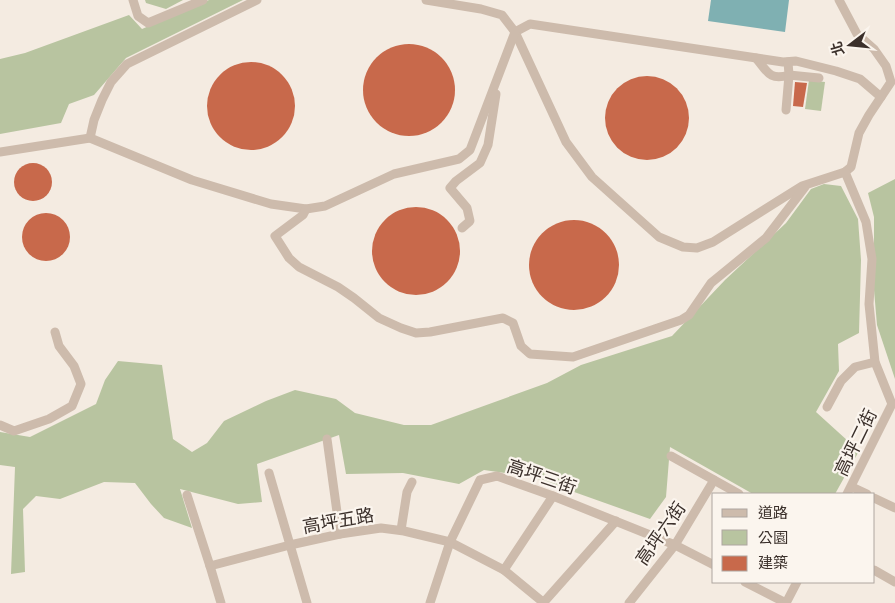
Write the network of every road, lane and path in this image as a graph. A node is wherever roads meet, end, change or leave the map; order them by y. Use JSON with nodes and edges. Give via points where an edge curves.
{"nodes":[{"id":1,"x":133,"y":0,"type":"edge"},
{"id":2,"x":203,"y":0,"type":"edge"},
{"id":3,"x":257,"y":0,"type":"edge"},
{"id":4,"x":426,"y":0,"type":"edge"},
{"id":5,"x":839,"y":0,"type":"edge"},
{"id":6,"x":453,"y":2,"type":"edge"},
{"id":7,"x":515,"y":32,"type":"junction"},
{"id":8,"x":756,"y":58,"type":"junction"},
{"id":9,"x":788,"y":62,"type":"junction"},
{"id":10,"x":789,"y":75,"type":"junction"},
{"id":11,"x":498,"y":76,"type":"junction"},
{"id":12,"x":819,"y":78,"type":"dead end"},
{"id":13,"x":881,"y":97,"type":"junction"},
{"id":14,"x":786,"y":110,"type":"dead end"},
{"id":15,"x":90,"y":138,"type":"junction"},
{"id":16,"x":0,"y":152,"type":"edge"},
{"id":17,"x":845,"y":172,"type":"junction"},
{"id":18,"x":807,"y":184,"type":"junction"},
{"id":19,"x":306,"y":209,"type":"junction"},
{"id":20,"x":462,"y":228,"type":"dead end"},
{"id":21,"x":55,"y":332,"type":"dead end"},
{"id":22,"x":876,"y":362,"type":"junction"},
{"id":23,"x":894,"y":405,"type":"edge"},
{"id":24,"x":827,"y":407,"type":"dead end"},
{"id":25,"x":0,"y":425,"type":"edge"},
{"id":26,"x":327,"y":439,"type":"dead end"},
{"id":27,"x":671,"y":456,"type":"dead end"},
{"id":28,"x":269,"y":473,"type":"dead end"},
{"id":29,"x":714,"y":480,"type":"junction"},
{"id":30,"x":412,"y":482,"type":"dead end"},
{"id":31,"x":850,"y":491,"type":"edge"},
{"id":32,"x":737,"y":493,"type":"edge"},
{"id":33,"x":187,"y":495,"type":"dead end"},
{"id":34,"x":553,"y":496,"type":"junction"},
{"id":35,"x":875,"y":498,"type":"edge"},
{"id":36,"x":895,"y":508,"type":"edge"},
{"id":37,"x":616,"y":521,"type":"junction"},
{"id":38,"x":401,"y":530,"type":"junction"},
{"id":39,"x":340,"y":534,"type":"junction"},
{"id":40,"x":450,"y":542,"type":"junction"},
{"id":41,"x":675,"y":545,"type":"junction"},
{"id":42,"x":290,"y":546,"type":"junction"},
{"id":43,"x":712,"y":565,"type":"edge"},
{"id":44,"x":210,"y":566,"type":"junction"},
{"id":45,"x":504,"y":570,"type":"junction"},
{"id":46,"x":875,"y":571,"type":"edge"},
{"id":47,"x":895,"y":582,"type":"edge"},
{"id":48,"x":747,"y":583,"type":"edge"},
{"id":49,"x":796,"y":583,"type":"edge"},
{"id":50,"x":633,"y":602,"type":"edge"},
{"id":51,"x":221,"y":603,"type":"edge"},
{"id":52,"x":307,"y":603,"type":"edge"},
{"id":53,"x":430,"y":603,"type":"edge"},
{"id":54,"x":544,"y":603,"type":"edge"},
{"id":55,"x":786,"y":603,"type":"edge"}],
"edges":[{"from":1,"to":2,"type":"street","via":[[138,16],[148,23]]},
{"from":3,"to":15,"type":"street","via":[[127,64],[111,82],[94,120]]},
{"from":4,"to":6,"type":"street"},
{"from":5,"to":13,"type":"street","via":[[858,34],[886,66],[891,82]]},
{"from":6,"to":7,"type":"street","via":[[502,16]]},
{"from":7,"to":8,"type":"street","via":[[530,24]]},
{"from":7,"to":11,"type":"street"},
{"from":7,"to":18,"type":"street","via":[[566,142],[592,177],[659,237],[683,247],[696,248],[714,242]]},
{"from":8,"to":9,"type":"street"},
{"from":8,"to":10,"type":"street","via":[[770,76],[780,78]]},
{"from":9,"to":10,"type":"street"},
{"from":9,"to":13,"type":"street","via":[[796,61],[860,79]]},
{"from":10,"to":12,"type":"street"},
{"from":10,"to":14,"type":"street"},
{"from":11,"to":19,"type":"street","via":[[470,150],[458,159],[394,174],[325,206]]},
{"from":11,"to":20,"type":"street","via":[[488,145],[480,163],[450,188],[467,208],[470,221]]},
{"from":13,"to":17,"type":"street","via":[[859,133],[852,167]]},
{"from":15,"to":16,"type":"street"},
{"from":15,"to":19,"type":"street","via":[[192,180],[271,204]]},
{"from":17,"to":18,"type":"street"},
{"from":17,"to":22,"type":"street","via":[[866,222],[872,258],[869,304]]},
{"from":18,"to":19,"type":"street","via":[[766,238],[711,283],[689,315],[573,357],[530,354],[521,346],[513,323],[503,318],[416,333],[379,318],[338,287],[299,267],[289,258],[275,236],[304,215]]},
{"from":21,"to":25,"type":"street","via":[[59,346],[74,366],[81,384],[72,406],[49,419],[14,431]]},
{"from":22,"to":23,"type":"street"},
{"from":22,"to":24,"type":"street","via":[[855,367],[841,381]]},
{"from":23,"to":31,"type":"street","name":"高坪二街"},
{"from":26,"to":39,"type":"street"},
{"from":27,"to":29,"type":"street"},
{"from":28,"to":42,"type":"street"},
{"from":29,"to":32,"type":"street"},
{"from":29,"to":41,"type":"street","name":"高坪六街"},
{"from":30,"to":38,"type":"street","via":[[407,492]]},
{"from":33,"to":44,"type":"street"},
{"from":34,"to":37,"type":"street","name":"高坪三街"},
{"from":34,"to":40,"type":"street","name":"高坪三街","via":[[497,476],[480,480]]},
{"from":34,"to":45,"type":"street"},
{"from":35,"to":36,"type":"street"},
{"from":37,"to":41,"type":"street","name":"高坪三街"},
{"from":37,"to":54,"type":"street"},
{"from":38,"to":39,"type":"street","name":"高坪五路","via":[[381,528]]},
{"from":38,"to":40,"type":"street","name":"高坪五路"},
{"from":39,"to":42,"type":"street","name":"高坪五路"},
{"from":40,"to":45,"type":"street","name":"高坪五路"},
{"from":40,"to":53,"type":"street","name":"高坪三街"},
{"from":41,"to":43,"type":"street","name":"高坪三街"},
{"from":41,"to":50,"type":"street","name":"高坪六街"},
{"from":42,"to":44,"type":"street","name":"高坪五路"},
{"from":42,"to":52,"type":"street"},
{"from":44,"to":51,"type":"street"},
{"from":45,"to":54,"type":"street","name":"高坪五路"},
{"from":46,"to":47,"type":"street"},
{"from":48,"to":55,"type":"street"},
{"from":49,"to":55,"type":"street"}]}
